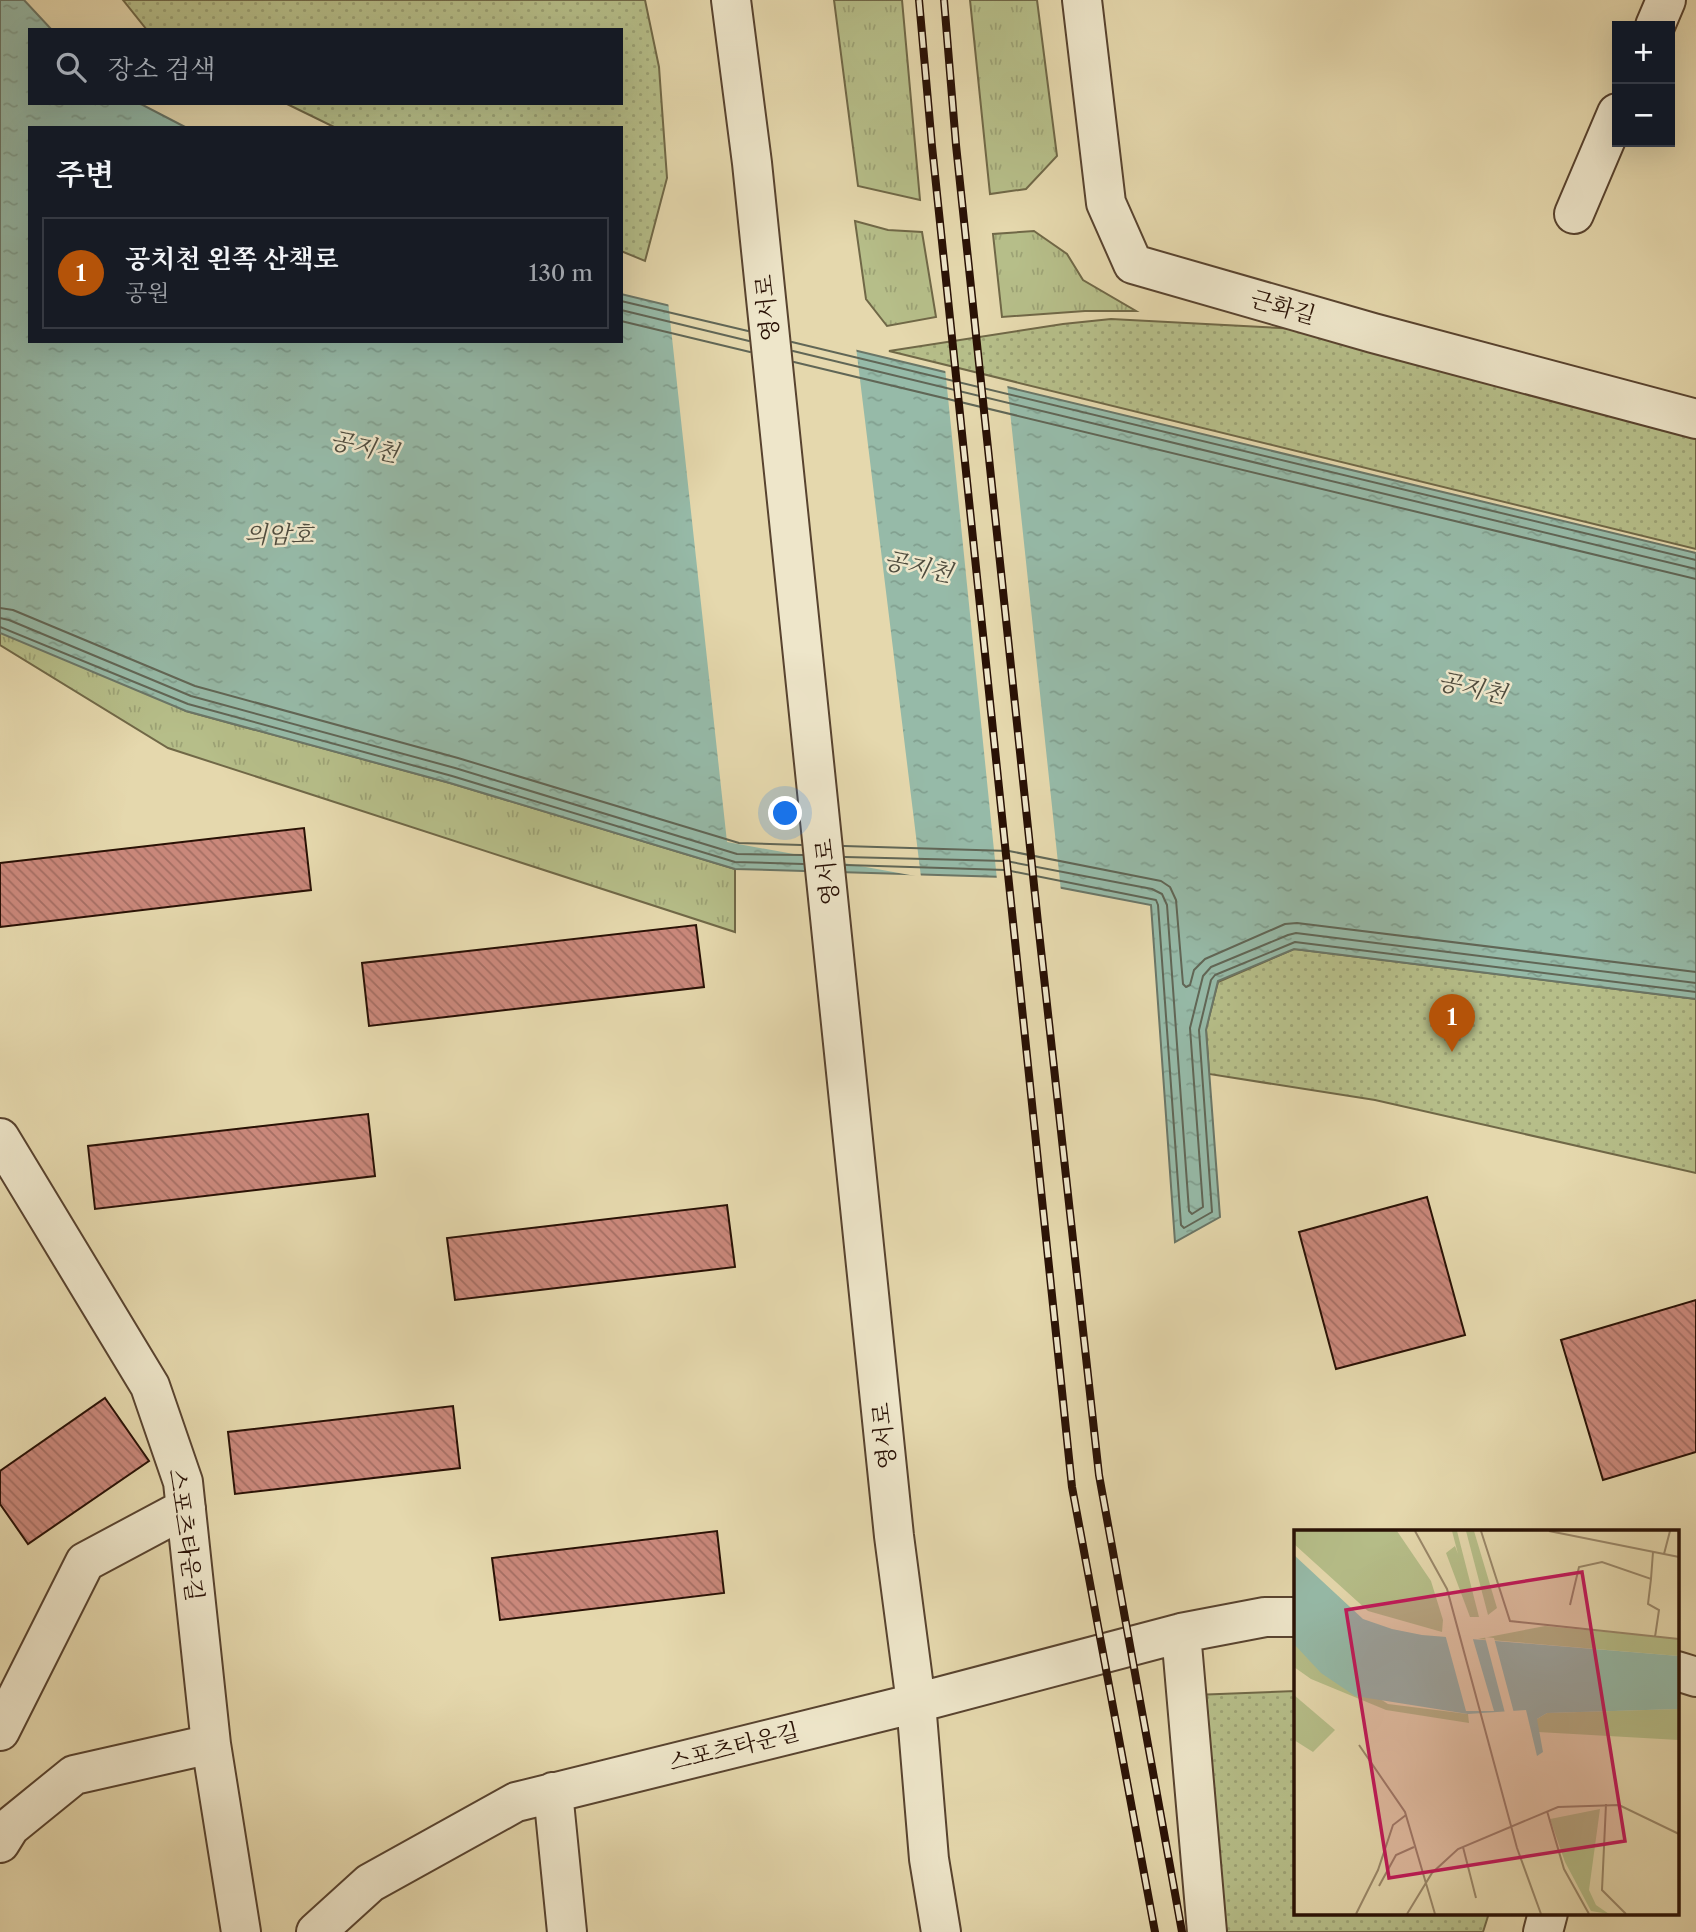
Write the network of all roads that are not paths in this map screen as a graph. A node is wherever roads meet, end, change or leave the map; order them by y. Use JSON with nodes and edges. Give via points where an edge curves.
{"nodes":[{"id":1,"x":731,"y":0,"type":"edge"},
{"id":2,"x":1082,"y":0,"type":"edge"},
{"id":3,"x":1666,"y":0,"type":"edge"},
{"id":4,"x":1657,"y":21,"type":"edge"},
{"id":5,"x":1612,"y":125,"type":"edge"},
{"id":6,"x":1574,"y":214,"type":"dead end"},
{"id":7,"x":1696,"y":419,"type":"edge"},
{"id":8,"x":0,"y":1138,"type":"edge"},
{"id":9,"x":186,"y":1508,"type":"junction"},
{"id":10,"x":1294,"y":1617,"type":"edge"},
{"id":11,"x":1181,"y":1633,"type":"junction"},
{"id":12,"x":1678,"y":1671,"type":"edge"},
{"id":13,"x":1696,"y":1677,"type":"edge"},
{"id":14,"x":916,"y":1703,"type":"junction"},
{"id":15,"x":0,"y":1731,"type":"edge"},
{"id":16,"x":211,"y":1744,"type":"junction"},
{"id":17,"x":553,"y":1792,"type":"junction"},
{"id":18,"x":0,"y":1843,"type":"edge"},
{"id":19,"x":1548,"y":1914,"type":"edge"},
{"id":20,"x":241,"y":1932,"type":"edge"},
{"id":21,"x":316,"y":1932,"type":"edge"},
{"id":22,"x":567,"y":1932,"type":"edge"},
{"id":23,"x":941,"y":1932,"type":"edge"},
{"id":24,"x":1207,"y":1932,"type":"edge"},
{"id":25,"x":1543,"y":1932,"type":"edge"}],
"edges":[{"from":1,"to":14,"type":"street","name":"영서로","via":[[760,237],[894,1536]]},
{"from":2,"to":7,"type":"street","name":"근화길","via":[[1106,203],[1133,264]]},
{"from":3,"to":4,"type":"street"},
{"from":5,"to":6,"type":"street"},
{"from":8,"to":9,"type":"street","name":"스포츠타운길","via":[[150,1387],[183,1482]]},
{"from":9,"to":15,"type":"street","via":[[85,1562]]},
{"from":9,"to":16,"type":"street","name":"스포츠타운길"},
{"from":10,"to":11,"type":"street","via":[[1265,1616]]},
{"from":11,"to":14,"type":"street"},
{"from":11,"to":24,"type":"street"},
{"from":12,"to":13,"type":"street"},
{"from":14,"to":17,"type":"street","name":"스포츠타운길"},
{"from":14,"to":23,"type":"street","name":"영서로","via":[[929,1858]]},
{"from":16,"to":18,"type":"street","via":[[74,1775],[10,1827]]},
{"from":16,"to":20,"type":"street","name":"스포츠타운길"},
{"from":17,"to":21,"type":"street","name":"스포츠타운길","via":[[516,1802],[370,1883]]},
{"from":17,"to":22,"type":"street"},
{"from":19,"to":25,"type":"street"}]}
